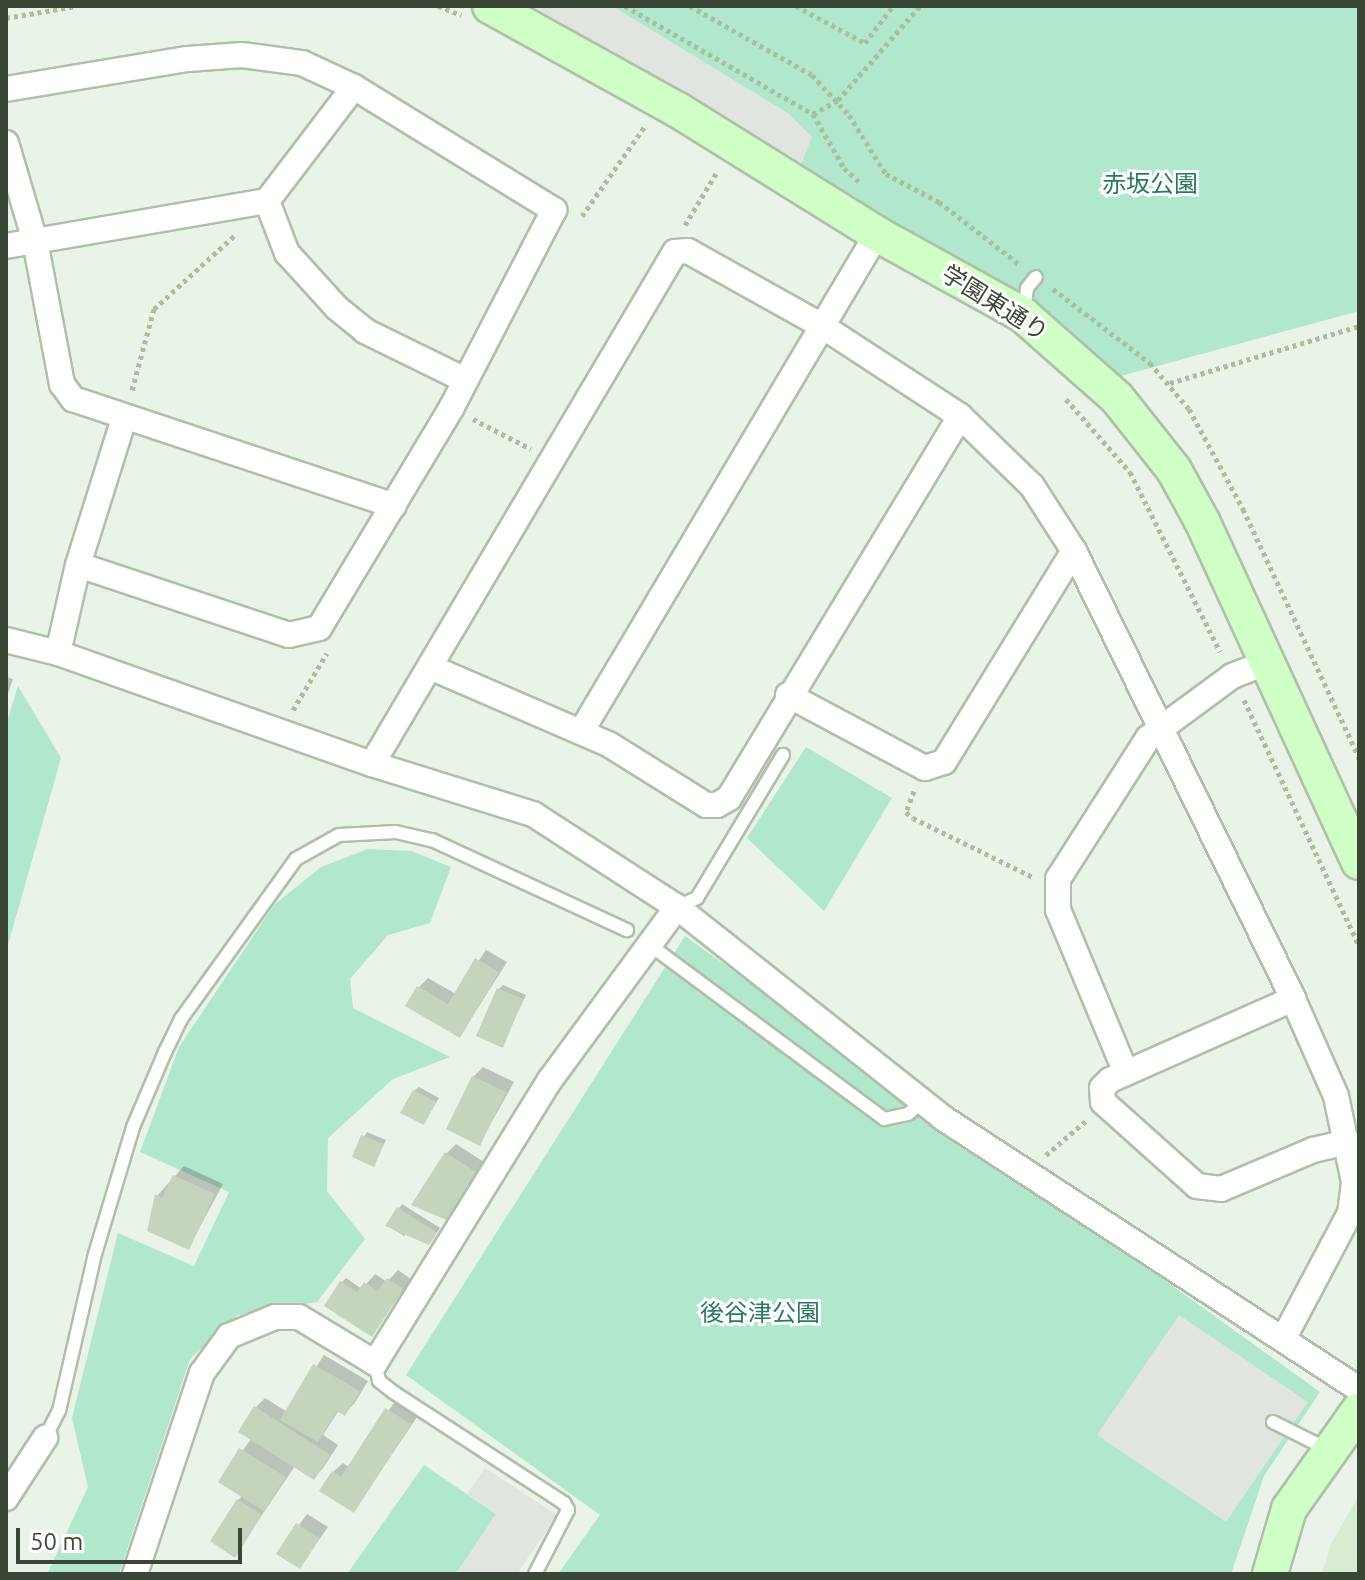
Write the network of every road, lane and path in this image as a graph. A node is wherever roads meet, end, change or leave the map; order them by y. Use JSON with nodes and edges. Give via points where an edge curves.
{"nodes":[{"id":1,"x":76,"y":6,"type":"edge"},
{"id":2,"x":490,"y":6,"type":"edge"},
{"id":3,"x":625,"y":6,"type":"edge"},
{"id":4,"x":690,"y":6,"type":"edge"},
{"id":5,"x":796,"y":6,"type":"edge"},
{"id":6,"x":893,"y":6,"type":"edge"},
{"id":7,"x":920,"y":6,"type":"edge"},
{"id":8,"x":6,"y":18,"type":"edge"},
{"id":9,"x":354,"y":87,"type":"junction"},
{"id":10,"x":6,"y":89,"type":"edge"},
{"id":11,"x":838,"y":100,"type":"junction"},
{"id":12,"x":804,"y":109,"type":"dead end"},
{"id":13,"x":813,"y":114,"type":"dead end"},
{"id":14,"x":6,"y":143,"type":"edge"},
{"id":15,"x":721,"y":169,"type":"dead end"},
{"id":16,"x":267,"y":201,"type":"junction"},
{"id":17,"x":877,"y":234,"type":"junction"},
{"id":18,"x":35,"y":241,"type":"junction"},
{"id":19,"x":6,"y":246,"type":"edge"},
{"id":20,"x":675,"y":252,"type":"junction"},
{"id":21,"x":1036,"y":277,"type":"joint"},
{"id":22,"x":1023,"y":315,"type":"junction"},
{"id":23,"x":822,"y":326,"type":"junction"},
{"id":24,"x":1359,"y":326,"type":"edge"},
{"id":25,"x":465,"y":380,"type":"junction"},
{"id":26,"x":1170,"y":383,"type":"dead end"},
{"id":27,"x":452,"y":407,"type":"junction"},
{"id":28,"x":960,"y":416,"type":"junction"},
{"id":29,"x":124,"y":418,"type":"junction"},
{"id":30,"x":554,"y":461,"type":"junction"},
{"id":31,"x":394,"y":506,"type":"junction"},
{"id":32,"x":1074,"y":551,"type":"junction"},
{"id":33,"x":78,"y":565,"type":"junction"},
{"id":34,"x":6,"y":640,"type":"edge"},
{"id":35,"x":58,"y":653,"type":"junction"},
{"id":36,"x":1269,"y":662,"type":"junction"},
{"id":37,"x":430,"y":667,"type":"junction"},
{"id":38,"x":788,"y":695,"type":"junction"},
{"id":39,"x":1160,"y":726,"type":"junction"},
{"id":40,"x":581,"y":732,"type":"junction"},
{"id":41,"x":783,"y":755,"type":"dead end"},
{"id":42,"x":372,"y":764,"type":"junction"},
{"id":43,"x":933,"y":768,"type":"junction"},
{"id":44,"x":1359,"y":862,"type":"edge"},
{"id":45,"x":1056,"y":888,"type":"junction"},
{"id":46,"x":677,"y":907,"type":"junction"},
{"id":47,"x":627,"y":930,"type":"dead end"},
{"id":48,"x":658,"y":951,"type":"dead end"},
{"id":49,"x":1293,"y":999,"type":"junction"},
{"id":50,"x":1126,"y":1073,"type":"junction"},
{"id":51,"x":922,"y":1102,"type":"junction"},
{"id":52,"x":1108,"y":1107,"type":"junction"},
{"id":53,"x":1348,"y":1142,"type":"junction"},
{"id":54,"x":1042,"y":1160,"type":"dead end"},
{"id":55,"x":1285,"y":1336,"type":"junction"},
{"id":56,"x":375,"y":1363,"type":"junction"},
{"id":57,"x":1359,"y":1389,"type":"edge"},
{"id":58,"x":1359,"y":1410,"type":"edge"},
{"id":59,"x":1273,"y":1422,"type":"dead end"},
{"id":60,"x":45,"y":1438,"type":"joint"},
{"id":61,"x":1327,"y":1449,"type":"junction"},
{"id":62,"x":6,"y":1498,"type":"edge"},
{"id":63,"x":135,"y":1574,"type":"edge"},
{"id":64,"x":535,"y":1574,"type":"edge"},
{"id":65,"x":1270,"y":1574,"type":"edge"}],
"edges":[{"from":1,"to":8,"type":"path"},
{"from":2,"to":17,"type":"street","name":"学園東通り","via":[[678,110]]},
{"from":3,"to":12,"type":"path"},
{"from":4,"to":11,"type":"path","via":[[812,75]]},
{"from":5,"to":6,"type":"path","via":[[865,43]]},
{"from":7,"to":11,"type":"path"},
{"from":9,"to":10,"type":"street","via":[[302,63],[242,55]]},
{"from":9,"to":16,"type":"street"},
{"from":9,"to":25,"type":"street","via":[[554,210]]},
{"from":11,"to":13,"type":"path"},
{"from":11,"to":21,"type":"path","via":[[886,174],[939,202]]},
{"from":14,"to":18,"type":"street"},
{"from":15,"to":20,"type":"path","via":[[674,242]]},
{"from":16,"to":18,"type":"street"},
{"from":16,"to":25,"type":"street","via":[[287,253],[309,282],[365,331]]},
{"from":16,"to":29,"type":"path","via":[[154,309]]},
{"from":17,"to":22,"type":"street","name":"学園東通り"},
{"from":17,"to":23,"type":"street"},
{"from":18,"to":19,"type":"street"},
{"from":18,"to":29,"type":"street","via":[[62,384],[73,399]]},
{"from":20,"to":23,"type":"street","via":[[688,251]]},
{"from":20,"to":30,"type":"street"},
{"from":21,"to":22,"type":"lane","via":[[1027,288]]},
{"from":22,"to":36,"type":"street","name":"学園東通り","via":[[1117,398],[1174,470]]},
{"from":23,"to":28,"type":"street"},
{"from":23,"to":40,"type":"street"},
{"from":24,"to":26,"type":"path"},
{"from":25,"to":27,"type":"street"},
{"from":27,"to":30,"type":"path"},
{"from":27,"to":31,"type":"street"},
{"from":28,"to":32,"type":"street","via":[[1032,486]]},
{"from":28,"to":38,"type":"street"},
{"from":29,"to":31,"type":"street"},
{"from":29,"to":33,"type":"street"},
{"from":30,"to":37,"type":"street"},
{"from":31,"to":33,"type":"street","via":[[319,628],[308,634],[289,635]]},
{"from":32,"to":39,"type":"street"},
{"from":32,"to":43,"type":"street","via":[[944,762]]},
{"from":33,"to":35,"type":"street"},
{"from":34,"to":35,"type":"street"},
{"from":35,"to":42,"type":"street"},
{"from":36,"to":39,"type":"street","via":[[1232,676]]},
{"from":36,"to":44,"type":"street","name":"学園東通り"},
{"from":37,"to":40,"type":"street"},
{"from":37,"to":42,"type":"street"},
{"from":38,"to":40,"type":"street","via":[[729,798],[717,805],[706,805]]},
{"from":38,"to":43,"type":"street"},
{"from":39,"to":45,"type":"street","via":[[1131,760]]},
{"from":39,"to":49,"type":"street"},
{"from":41,"to":46,"type":"lane","via":[[697,898]]},
{"from":42,"to":46,"type":"street","via":[[533,814]]},
{"from":43,"to":45,"type":"path","via":[[913,792],[906,812]]},
{"from":45,"to":50,"type":"street","via":[[1058,910]]},
{"from":46,"to":51,"type":"street"},
{"from":46,"to":56,"type":"street","via":[[550,1080]]},
{"from":47,"to":60,"type":"lane","via":[[432,840],[396,832],[339,835],[296,859],[181,1019],[160,1064],[111,1198],[59,1411]]},
{"from":48,"to":51,"type":"lane","via":[[884,1119],[908,1114]]},
{"from":49,"to":50,"type":"street"},
{"from":49,"to":53,"type":"street","via":[[1336,1096]]},
{"from":50,"to":52,"type":"street","via":[[1102,1088]]},
{"from":51,"to":55,"type":"street"},
{"from":52,"to":53,"type":"street","via":[[1197,1186],[1221,1189],[1313,1150]]},
{"from":52,"to":54,"type":"path","via":[[1065,1134]]},
{"from":53,"to":55,"type":"street","via":[[1354,1182],[1350,1213]]},
{"from":55,"to":57,"type":"street"},
{"from":56,"to":63,"type":"street","via":[[299,1317],[275,1317],[229,1336],[202,1373]]},
{"from":56,"to":64,"type":"lane","via":[[379,1381],[393,1392],[564,1503],[568,1510]]},
{"from":58,"to":61,"type":"street"},
{"from":59,"to":61,"type":"lane"},
{"from":60,"to":62,"type":"street"},
{"from":61,"to":65,"type":"street","via":[[1289,1509]]}]}
